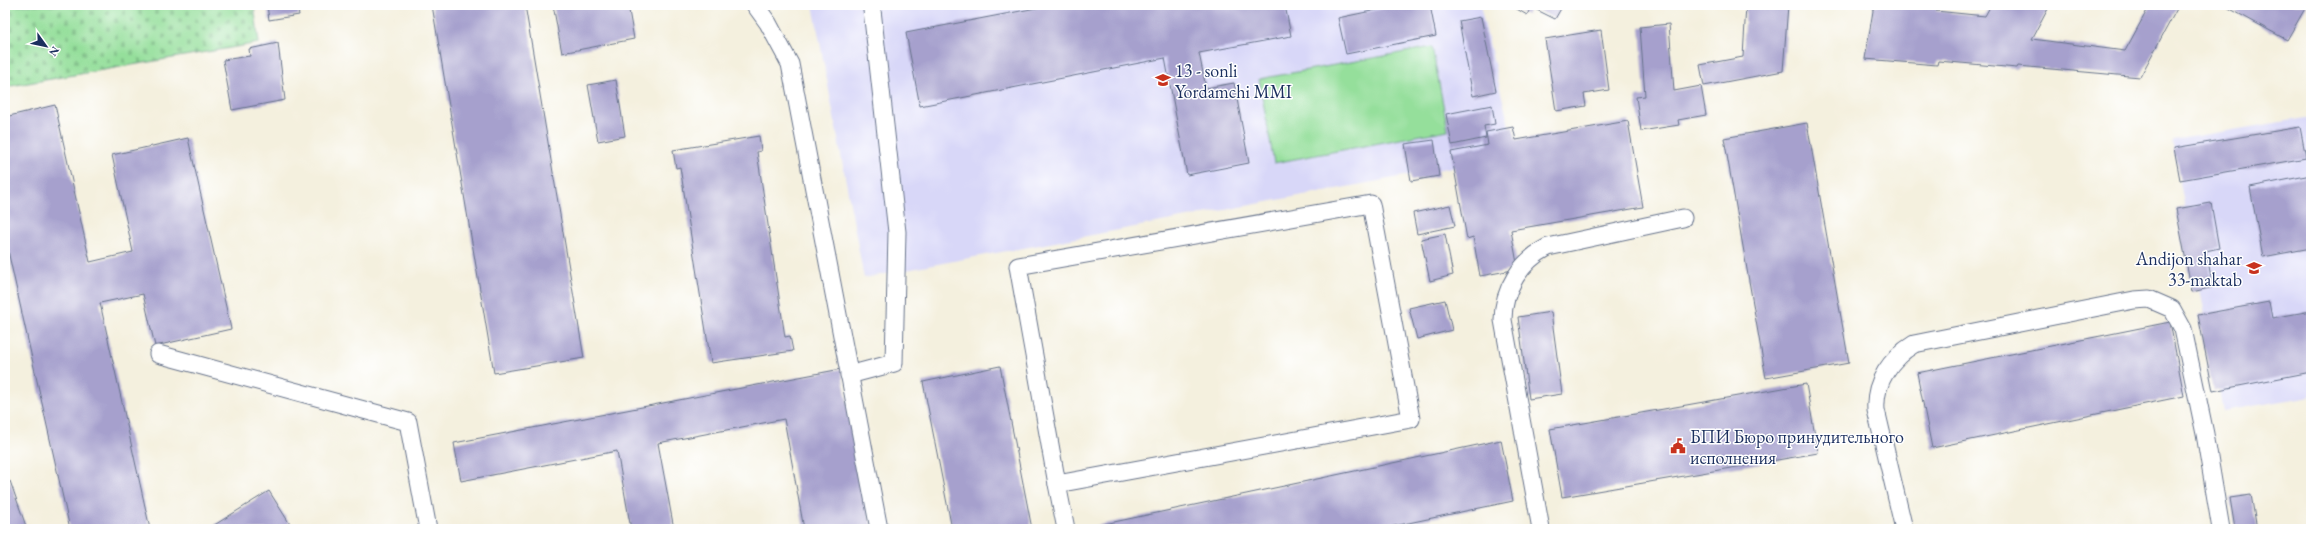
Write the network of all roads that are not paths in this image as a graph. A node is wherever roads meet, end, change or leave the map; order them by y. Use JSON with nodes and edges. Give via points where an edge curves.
{"nodes":[{"id":1,"x":755,"y":5,"type":"edge"},
{"id":2,"x":872,"y":10,"type":"dead end"},
{"id":3,"x":1683,"y":218,"type":"dead end"},
{"id":4,"x":158,"y":354,"type":"dead end"},
{"id":5,"x":849,"y":375,"type":"junction"},
{"id":6,"x":1057,"y":484,"type":"junction"},
{"id":7,"x":428,"y":529,"type":"edge"},
{"id":8,"x":879,"y":529,"type":"edge"},
{"id":9,"x":1066,"y":529,"type":"edge"},
{"id":10,"x":1541,"y":529,"type":"edge"},
{"id":11,"x":1904,"y":529,"type":"edge"},
{"id":12,"x":2221,"y":529,"type":"edge"}],
"edges":[{"from":1,"to":5,"type":"lane","via":[[790,64]]},
{"from":2,"to":5,"type":"lane","via":[[896,232],[894,363]]},
{"from":3,"to":10,"type":"lane","via":[[1548,247],[1533,254],[1508,290],[1503,305],[1503,320]]},
{"from":4,"to":7,"type":"lane","via":[[408,422]]},
{"from":5,"to":8,"type":"lane"},
{"from":6,"to":6,"type":"lane","via":[[1018,266],[1371,204],[1411,419]]},
{"from":6,"to":9,"type":"lane"},
{"from":11,"to":12,"type":"lane","via":[[1876,410],[1875,396],[1887,370],[1900,352],[1914,344],[2149,299],[2172,309],[2184,329]]}]}
